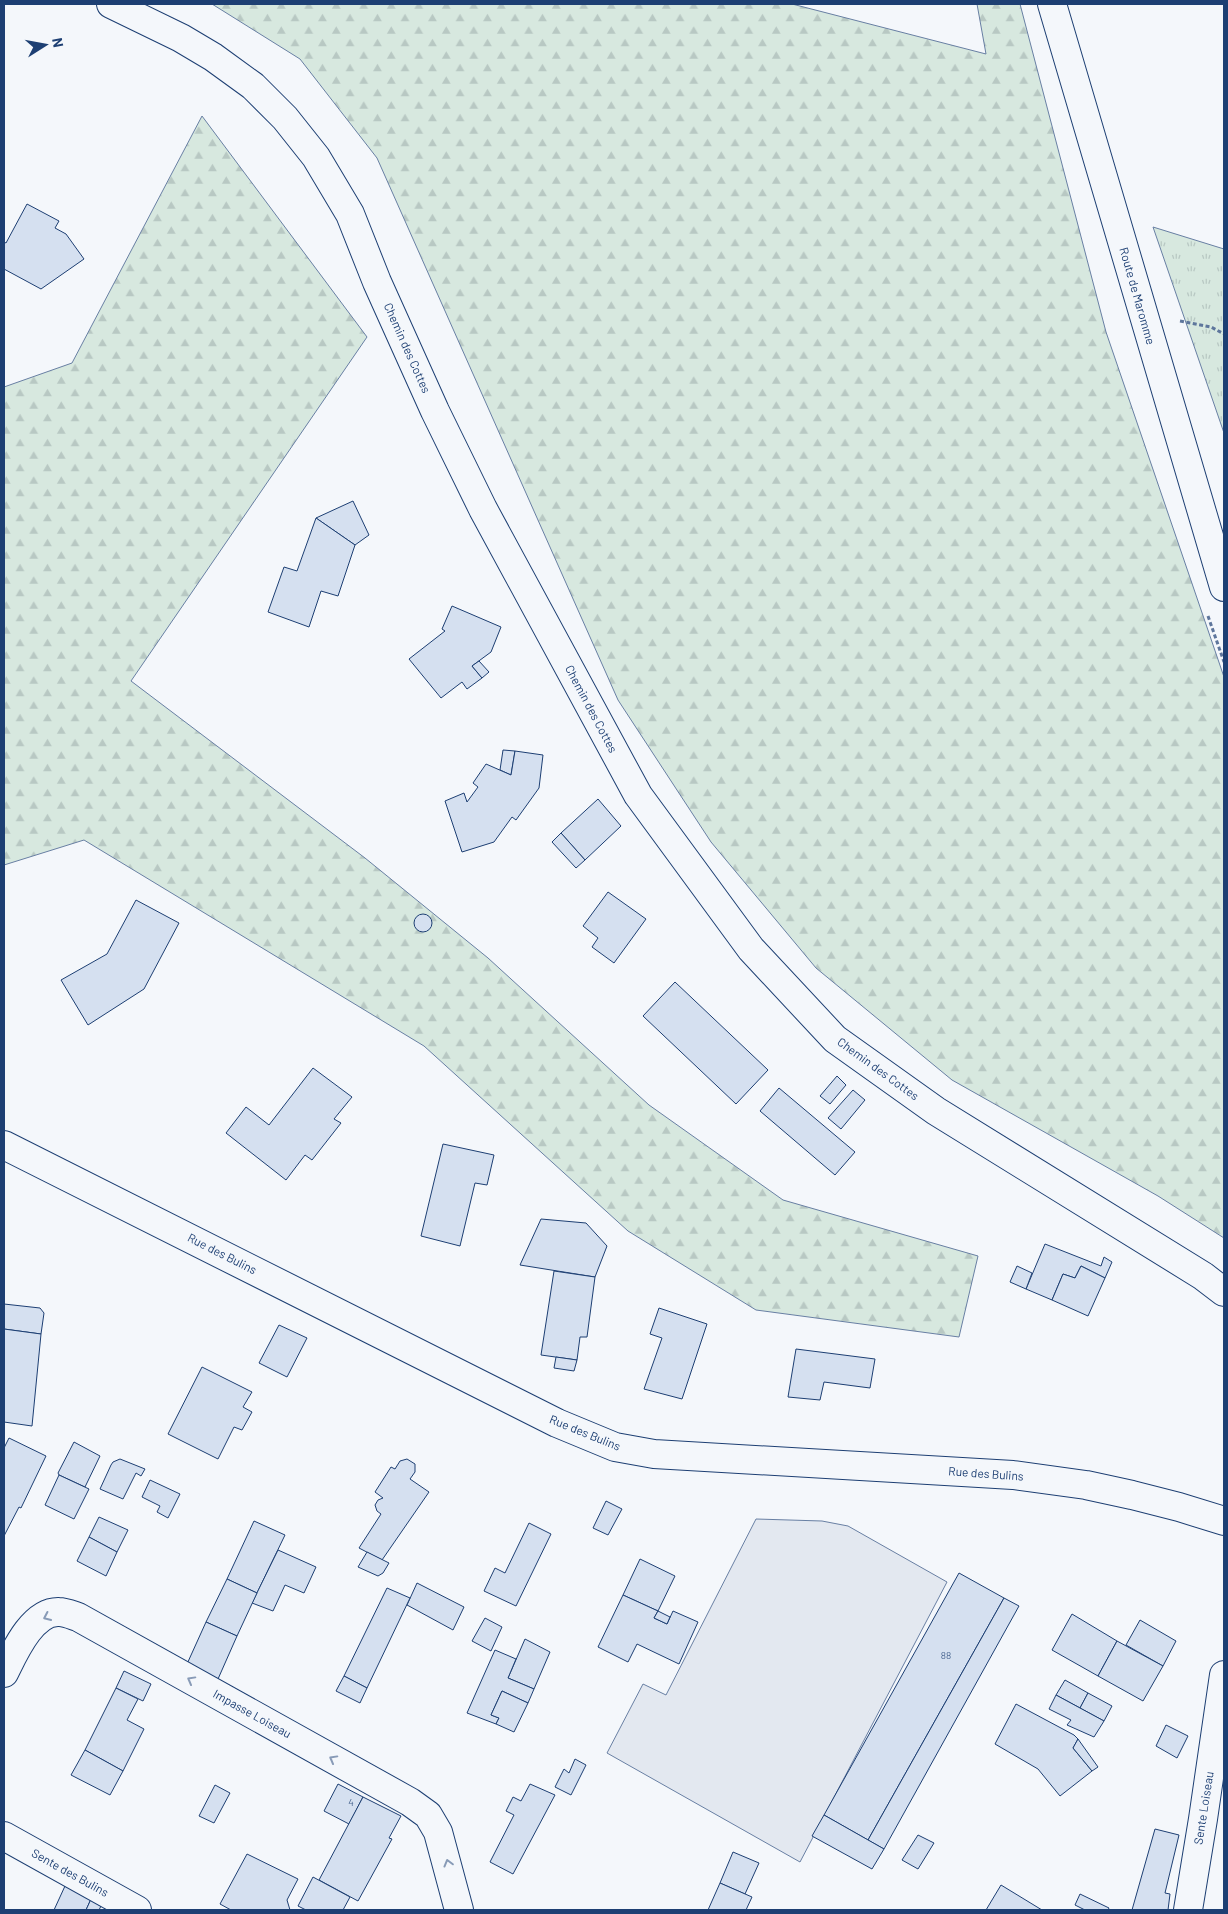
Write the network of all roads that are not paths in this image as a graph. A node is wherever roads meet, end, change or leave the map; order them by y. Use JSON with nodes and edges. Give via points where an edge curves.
{"nodes":[{"id":1,"x":111,"y":4,"type":"edge"},
{"id":2,"x":1052,"y":4,"type":"edge"},
{"id":3,"x":1224,"y":587,"type":"edge"},
{"id":4,"x":4,"y":1145,"type":"edge"},
{"id":5,"x":1224,"y":1292,"type":"edge"},
{"id":6,"x":1224,"y":1521,"type":"edge"},
{"id":7,"x":4,"y":1673,"type":"edge"},
{"id":8,"x":1224,"y":1676,"type":"edge"},
{"id":9,"x":4,"y":1836,"type":"edge"},
{"id":10,"x":137,"y":1910,"type":"edge"},
{"id":11,"x":460,"y":1910,"type":"edge"},
{"id":12,"x":1188,"y":1910,"type":"edge"}],
"edges":[{"from":1,"to":5,"type":"street","name":"Chemin des Cottes","via":[[181,38],[253,86],[285,118],[316,157],[350,214],[435,411],[483,509],[633,787],[751,949],[835,1039],[936,1111]]},
{"from":2,"to":3,"type":"street","name":"Route de Maromme"},
{"from":4,"to":6,"type":"street","name":"Rue des Bulins","via":[[557,1423],[615,1447],[654,1454],[1013,1475],[1132,1495]]},
{"from":11,"to":7,"type":"street","name":"Impasse Loiseau","one_way":true,"via":[[438,1832],[428,1815],[78,1617],[58,1612],[31,1626]]},
{"from":8,"to":12,"type":"street","name":"Sente Loiseau"},
{"from":9,"to":10,"type":"street","name":"Sente des Bulins"}]}
